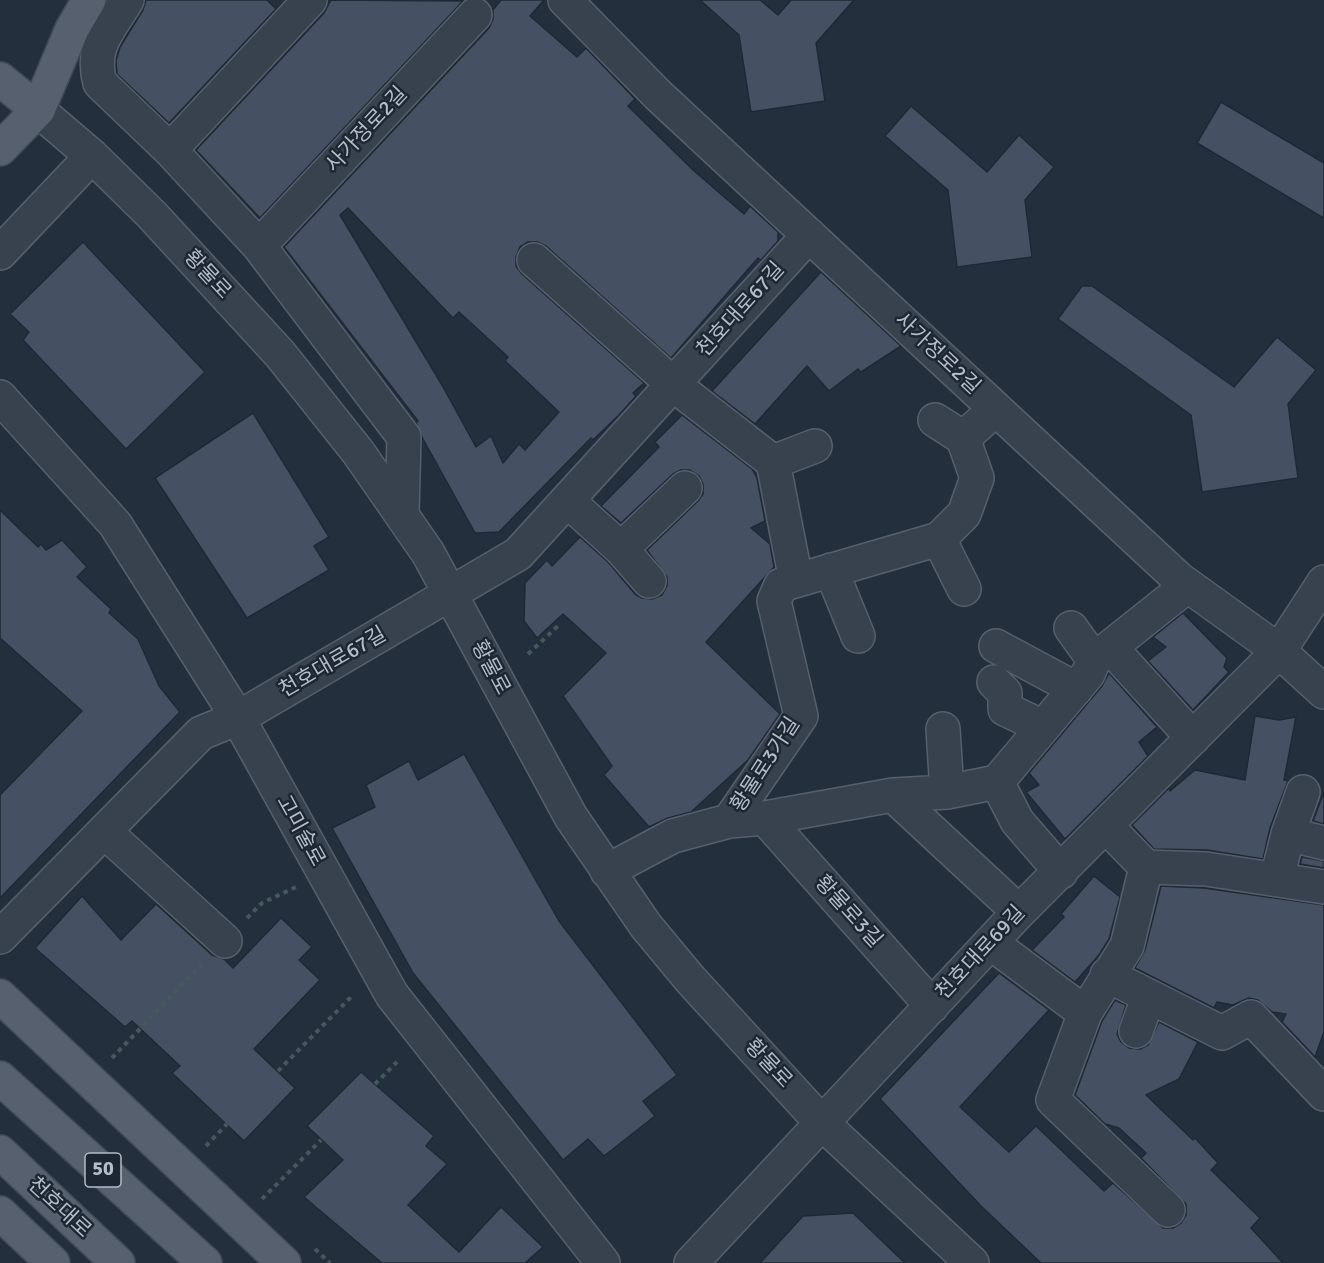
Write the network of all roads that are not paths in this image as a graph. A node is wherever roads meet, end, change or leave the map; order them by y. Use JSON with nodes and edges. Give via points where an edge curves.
{"nodes":[{"id":1,"x":89,"y":0,"type":"edge"},
{"id":2,"x":127,"y":0,"type":"edge"},
{"id":3,"x":310,"y":0,"type":"edge"},
{"id":4,"x":565,"y":0,"type":"edge"},
{"id":5,"x":475,"y":15,"type":"dead end"},
{"id":6,"x":0,"y":79,"type":"edge"},
{"id":7,"x":38,"y":110,"type":"junction"},
{"id":8,"x":0,"y":149,"type":"edge"},
{"id":9,"x":170,"y":150,"type":"junction"},
{"id":10,"x":92,"y":156,"type":"junction"},
{"id":11,"x":809,"y":235,"type":"junction"},
{"id":12,"x":259,"y":246,"type":"junction"},
{"id":13,"x":0,"y":253,"type":"edge"},
{"id":14,"x":534,"y":260,"type":"dead end"},
{"id":15,"x":674,"y":385,"type":"junction"},
{"id":16,"x":0,"y":398,"type":"edge"},
{"id":17,"x":996,"y":409,"type":"junction"},
{"id":18,"x":935,"y":420,"type":"dead end"},
{"id":19,"x":963,"y":438,"type":"junction"},
{"id":20,"x":815,"y":446,"type":"dead end"},
{"id":21,"x":773,"y":462,"type":"junction"},
{"id":22,"x":685,"y":488,"type":"dead end"},
{"id":23,"x":568,"y":501,"type":"junction"},
{"id":24,"x":402,"y":513,"type":"junction"},
{"id":25,"x":939,"y":539,"type":"junction"},
{"id":26,"x":621,"y":549,"type":"junction"},
{"id":27,"x":831,"y":570,"type":"junction"},
{"id":28,"x":796,"y":580,"type":"junction"},
{"id":29,"x":649,"y":581,"type":"dead end"},
{"id":30,"x":1324,"y":582,"type":"edge"},
{"id":31,"x":1187,"y":586,"type":"junction"},
{"id":32,"x":964,"y":589,"type":"dead end"},
{"id":33,"x":451,"y":595,"type":"junction"},
{"id":34,"x":1071,"y":628,"type":"dead end"},
{"id":35,"x":858,"y":636,"type":"dead end"},
{"id":36,"x":996,"y":646,"type":"dead end"},
{"id":37,"x":1280,"y":651,"type":"junction"},
{"id":38,"x":1102,"y":654,"type":"junction"},
{"id":39,"x":994,"y":682,"type":"dead end"},
{"id":40,"x":1076,"y":689,"type":"junction"},
{"id":41,"x":1324,"y":692,"type":"edge"},
{"id":42,"x":238,"y":718,"type":"junction"},
{"id":43,"x":1043,"y":727,"type":"junction"},
{"id":44,"x":943,"y":729,"type":"dead end"},
{"id":45,"x":1193,"y":738,"type":"junction"},
{"id":46,"x":997,"y":782,"type":"junction"},
{"id":47,"x":947,"y":792,"type":"junction"},
{"id":48,"x":1303,"y":792,"type":"dead end"},
{"id":49,"x":893,"y":795,"type":"junction"},
{"id":50,"x":765,"y":818,"type":"junction"},
{"id":51,"x":729,"y":821,"type":"junction"},
{"id":52,"x":1107,"y":827,"type":"junction"},
{"id":53,"x":104,"y":831,"type":"junction"},
{"id":54,"x":1288,"y":834,"type":"junction"},
{"id":55,"x":1324,"y":843,"type":"edge"},
{"id":56,"x":1146,"y":867,"type":"junction"},
{"id":57,"x":607,"y":871,"type":"junction"},
{"id":58,"x":1061,"y":872,"type":"junction"},
{"id":59,"x":1277,"y":878,"type":"junction"},
{"id":60,"x":1324,"y":887,"type":"edge"},
{"id":61,"x":1019,"y":912,"type":"junction"},
{"id":62,"x":0,"y":938,"type":"edge"},
{"id":63,"x":225,"y":941,"type":"dead end"},
{"id":64,"x":991,"y":943,"type":"junction"},
{"id":65,"x":1107,"y":975,"type":"junction"},
{"id":66,"x":0,"y":996,"type":"edge"},
{"id":67,"x":1149,"y":996,"type":"junction"},
{"id":68,"x":932,"y":1006,"type":"junction"},
{"id":69,"x":1085,"y":1013,"type":"junction"},
{"id":70,"x":1136,"y":1031,"type":"dead end"},
{"id":71,"x":0,"y":1078,"type":"edge"},
{"id":72,"x":1321,"y":1079,"type":"edge"},
{"id":73,"x":822,"y":1122,"type":"junction"},
{"id":74,"x":0,"y":1152,"type":"edge"},
{"id":75,"x":1168,"y":1210,"type":"dead end"},
{"id":76,"x":0,"y":1213,"type":"edge"},
{"id":77,"x":52,"y":1263,"type":"edge"},
{"id":78,"x":118,"y":1263,"type":"edge"},
{"id":79,"x":205,"y":1263,"type":"edge"},
{"id":80,"x":284,"y":1263,"type":"edge"},
{"id":81,"x":603,"y":1263,"type":"edge"},
{"id":82,"x":691,"y":1263,"type":"edge"},
{"id":83,"x":972,"y":1263,"type":"edge"}],
"edges":[{"from":1,"to":7,"type":"main road","via":[[72,28]]},
{"from":2,"to":9,"type":"street","via":[[97,49],[100,83]]},
{"from":3,"to":9,"type":"street"},
{"from":4,"to":11,"type":"street","name":"사가정로2길","via":[[658,95]]},
{"from":5,"to":12,"type":"street","name":"사가정로2길"},
{"from":6,"to":7,"type":"main road","name":"황물로"},
{"from":7,"to":8,"type":"main road"},
{"from":7,"to":10,"type":"street","name":"황물로"},
{"from":9,"to":12,"type":"street"},
{"from":10,"to":13,"type":"street"},
{"from":10,"to":24,"type":"street","name":"황물로","via":[[280,354]]},
{"from":11,"to":15,"type":"street","name":"천호대로67길"},
{"from":11,"to":17,"type":"street","name":"사가정로2길"},
{"from":12,"to":24,"type":"street","via":[[404,437]]},
{"from":14,"to":15,"type":"street"},
{"from":15,"to":21,"type":"street"},
{"from":15,"to":23,"type":"street","name":"천호대로67길"},
{"from":16,"to":42,"type":"street","name":"고미술로","via":[[115,524]]},
{"from":17,"to":19,"type":"street"},
{"from":17,"to":31,"type":"street","name":"사가정로2길"},
{"from":18,"to":19,"type":"street"},
{"from":19,"to":25,"type":"street","name":"황물로3가길","via":[[977,478],[964,514]]},
{"from":20,"to":21,"type":"street"},
{"from":21,"to":28,"type":"street"},
{"from":22,"to":26,"type":"street"},
{"from":23,"to":26,"type":"street"},
{"from":23,"to":33,"type":"street","name":"천호대로67길","via":[[518,554]]},
{"from":24,"to":33,"type":"street","name":"황물로"},
{"from":25,"to":27,"type":"street","name":"황물로3가길"},
{"from":25,"to":32,"type":"street"},
{"from":26,"to":29,"type":"street"},
{"from":27,"to":28,"type":"street","name":"황물로3가길"},
{"from":27,"to":35,"type":"street"},
{"from":28,"to":51,"type":"street","name":"황물로3가길","via":[[781,585],[774,601],[801,716]]},
{"from":30,"to":37,"type":"street","name":"천호대로69길"},
{"from":31,"to":37,"type":"street","name":"사가정로2길"},
{"from":31,"to":38,"type":"street"},
{"from":33,"to":42,"type":"street","name":"천호대로67길"},
{"from":33,"to":57,"type":"street","name":"황물로","via":[[571,817]]},
{"from":34,"to":38,"type":"street"},
{"from":36,"to":40,"type":"street"},
{"from":37,"to":41,"type":"street","name":"사가정로2길"},
{"from":37,"to":45,"type":"street","name":"천호대로69길"},
{"from":38,"to":40,"type":"street"},
{"from":38,"to":45,"type":"street"},
{"from":39,"to":43,"type":"street","via":[[1005,693],[1005,709]]},
{"from":40,"to":43,"type":"street"},
{"from":42,"to":53,"type":"street","name":"천호대로67길","via":[[201,733]]},
{"from":42,"to":81,"type":"street","name":"고미술로","via":[[392,995]]},
{"from":43,"to":46,"type":"street"},
{"from":44,"to":47,"type":"street"},
{"from":45,"to":52,"type":"street","name":"천호대로69길"},
{"from":46,"to":47,"type":"street"},
{"from":46,"to":58,"type":"street","via":[[1017,821]]},
{"from":47,"to":49,"type":"street"},
{"from":48,"to":54,"type":"street"},
{"from":49,"to":50,"type":"street"},
{"from":49,"to":61,"type":"street"},
{"from":50,"to":51,"type":"street"},
{"from":50,"to":68,"type":"street","name":"황물로3길"},
{"from":51,"to":57,"type":"street","via":[[673,836]]},
{"from":52,"to":56,"type":"street"},
{"from":52,"to":58,"type":"street","name":"천호대로69길"},
{"from":53,"to":62,"type":"street","name":"천호대로67길"},
{"from":53,"to":63,"type":"street"},
{"from":54,"to":55,"type":"street"},
{"from":54,"to":59,"type":"street"},
{"from":56,"to":59,"type":"street","via":[[1206,869]]},
{"from":56,"to":65,"type":"street","via":[[1127,946]]},
{"from":57,"to":73,"type":"street","name":"황물로","via":[[690,979]]},
{"from":58,"to":61,"type":"street","name":"천호대로69길"},
{"from":59,"to":60,"type":"street"},
{"from":61,"to":64,"type":"street","name":"천호대로69길"},
{"from":64,"to":68,"type":"street","name":"천호대로69길"},
{"from":64,"to":69,"type":"street"},
{"from":65,"to":67,"type":"street"},
{"from":65,"to":69,"type":"street"},
{"from":66,"to":80,"type":"main road"},
{"from":67,"to":70,"type":"street"},
{"from":67,"to":72,"type":"street","via":[[1222,1033],[1251,1017]]},
{"from":68,"to":73,"type":"street","name":"천호대로69길"},
{"from":69,"to":75,"type":"street","via":[[1053,1100]]},
{"from":71,"to":79,"type":"main road","number":"50"},
{"from":73,"to":82,"type":"street","name":"천호대로69길"},
{"from":73,"to":83,"type":"street","name":"황물로"},
{"from":74,"to":78,"type":"main road","name":"천호대로"},
{"from":76,"to":77,"type":"main road"}]}
